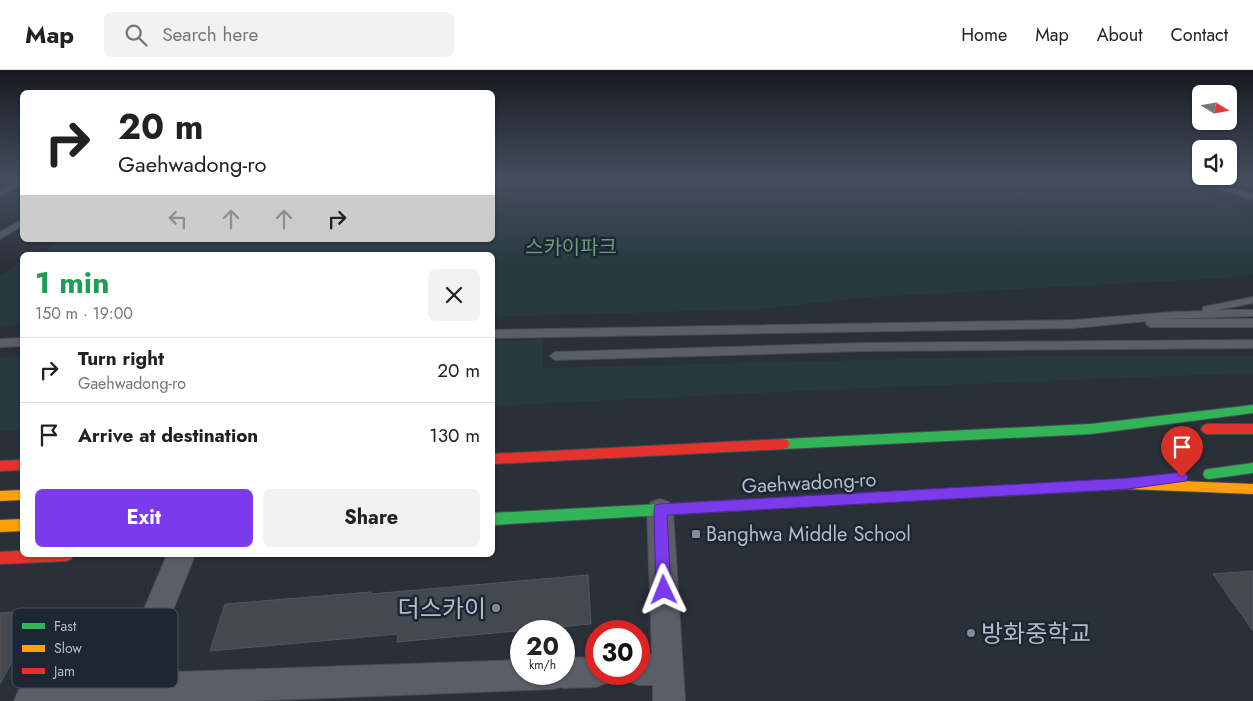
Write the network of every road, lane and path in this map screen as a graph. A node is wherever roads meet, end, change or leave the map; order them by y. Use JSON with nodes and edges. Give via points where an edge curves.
{"nodes":[{"id":1,"x":20,"y":224,"type":"edge"},
{"id":2,"x":0,"y":236,"type":"edge"},
{"id":3,"x":1253,"y":300,"type":"edge"},
{"id":4,"x":1173,"y":314,"type":"junction"},
{"id":5,"x":1253,"y":314,"type":"edge"},
{"id":6,"x":1253,"y":323,"type":"edge"},
{"id":7,"x":1074,"y":324,"type":"junction"},
{"id":8,"x":495,"y":334,"type":"edge"},
{"id":9,"x":0,"y":342,"type":"edge"},
{"id":10,"x":20,"y":342,"type":"edge"},
{"id":11,"x":1253,"y":344,"type":"edge"},
{"id":12,"x":555,"y":356,"type":"dead end"},
{"id":13,"x":1253,"y":409,"type":"edge"},
{"id":14,"x":1091,"y":428,"type":"junction"},
{"id":15,"x":1253,"y":429,"type":"edge"},
{"id":16,"x":495,"y":460,"type":"edge"},
{"id":17,"x":20,"y":465,"type":"edge"},
{"id":18,"x":0,"y":466,"type":"edge"},
{"id":19,"x":1253,"y":468,"type":"edge"},
{"id":20,"x":1128,"y":484,"type":"junction"},
{"id":21,"x":1253,"y":489,"type":"edge"},
{"id":22,"x":20,"y":495,"type":"edge"},
{"id":23,"x":0,"y":496,"type":"edge"},
{"id":24,"x":660,"y":510,"type":"junction"},
{"id":25,"x":495,"y":519,"type":"edge"},
{"id":26,"x":20,"y":525,"type":"edge"},
{"id":27,"x":0,"y":526,"type":"edge"},
{"id":28,"x":22,"y":557,"type":"edge"},
{"id":29,"x":180,"y":557,"type":"edge"},
{"id":30,"x":0,"y":558,"type":"edge"},
{"id":31,"x":160,"y":608,"type":"edge"},
{"id":32,"x":653,"y":670,"type":"edge"},
{"id":33,"x":510,"y":676,"type":"edge"},
{"id":34,"x":126,"y":696,"type":"edge"},
{"id":35,"x":30,"y":701,"type":"edge"},
{"id":36,"x":669,"y":701,"type":"edge"}],
"edges":[{"from":1,"to":2,"type":"lane"},
{"from":3,"to":4,"type":"lane"},
{"from":4,"to":5,"type":"lane"},
{"from":4,"to":7,"type":"lane"},
{"from":6,"to":7,"type":"lane"},
{"from":7,"to":8,"type":"lane"},
{"from":9,"to":10,"type":"lane"},
{"from":11,"to":12,"type":"lane","via":[[864,347]]},
{"from":13,"to":14,"type":"main road","name":"Gaehwadong-ro"},
{"from":14,"to":15,"type":"main road","name":"Gaehwadong-ro"},
{"from":14,"to":16,"type":"main road","name":"Gaehwadong-ro"},
{"from":17,"to":18,"type":"main road"},
{"from":19,"to":20,"type":"main road","name":"Gaehwadong-ro"},
{"from":20,"to":21,"type":"main road","name":"Gaehwadong-ro"},
{"from":20,"to":24,"type":"main road","name":"Gaehwadong-ro"},
{"from":22,"to":23,"type":"main road"},
{"from":24,"to":25,"type":"main road","name":"Gaehwadong-ro"},
{"from":24,"to":32,"type":"street"},
{"from":26,"to":27,"type":"main road"},
{"from":28,"to":30,"type":"main road"},
{"from":29,"to":31,"type":"street"},
{"from":32,"to":36,"type":"street"},
{"from":33,"to":34,"type":"street"},
{"from":34,"to":35,"type":"street"}]}
